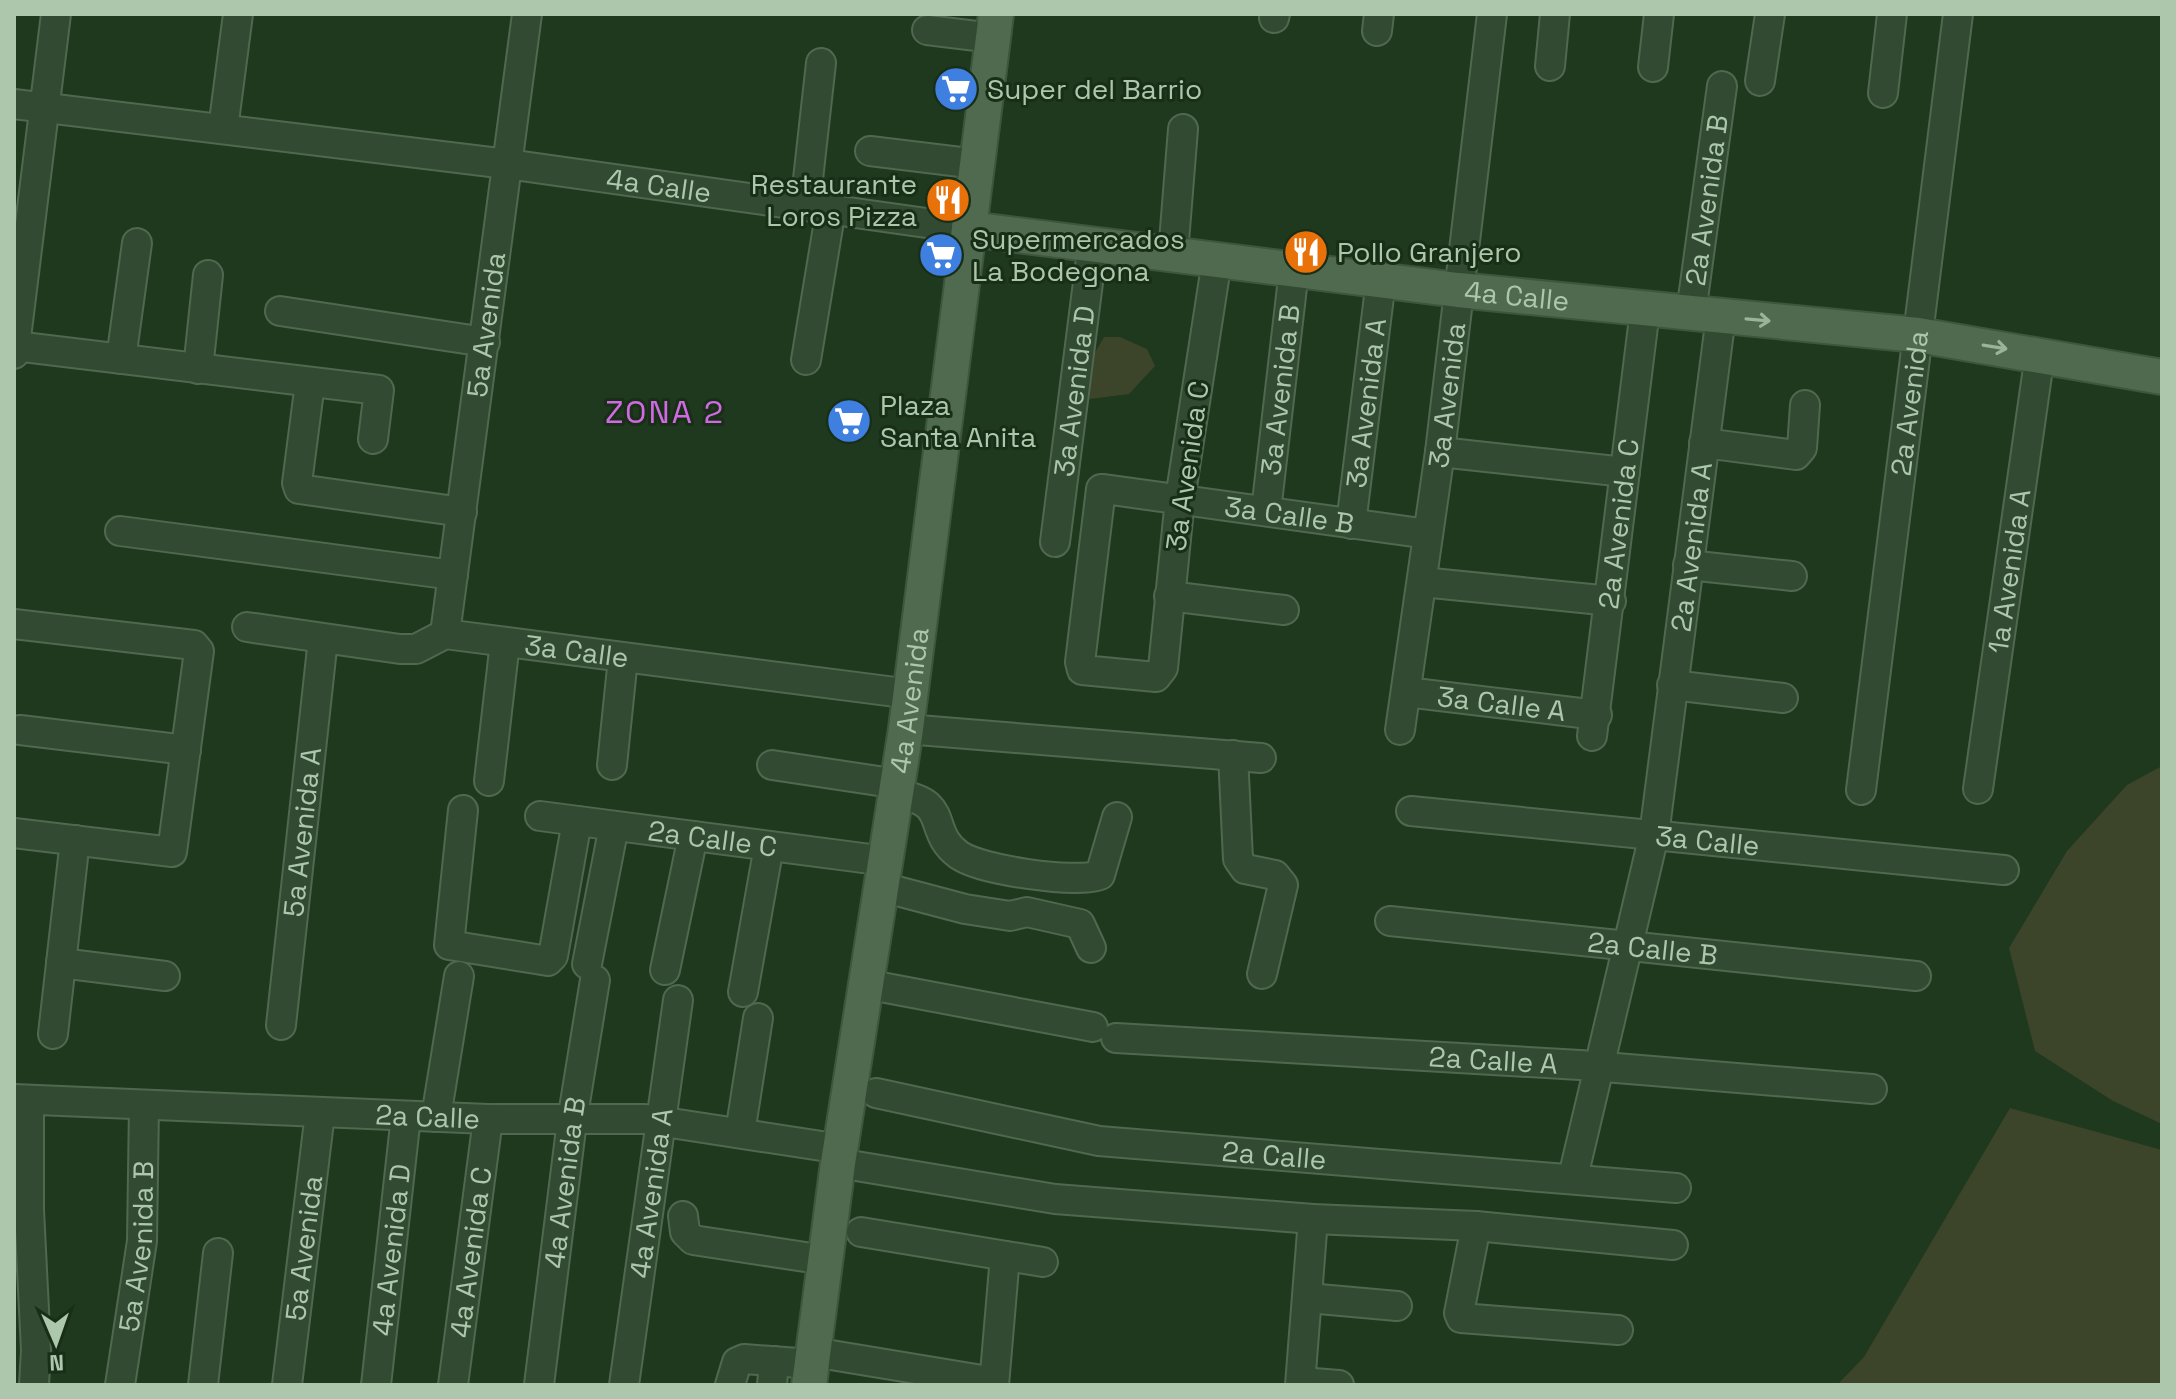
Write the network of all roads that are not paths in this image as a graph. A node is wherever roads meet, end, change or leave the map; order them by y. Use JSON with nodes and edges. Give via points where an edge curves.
{"nodes":[{"id":1,"x":56,"y":14,"type":"edge"},
{"id":2,"x":238,"y":14,"type":"edge"},
{"id":3,"x":527,"y":14,"type":"edge"},
{"id":4,"x":1492,"y":14,"type":"edge"},
{"id":5,"x":1555,"y":14,"type":"edge"},
{"id":6,"x":1659,"y":14,"type":"edge"},
{"id":7,"x":1770,"y":14,"type":"edge"},
{"id":8,"x":1892,"y":14,"type":"edge"},
{"id":9,"x":1958,"y":14,"type":"edge"},
{"id":10,"x":995,"y":26,"type":"edge"},
{"id":11,"x":927,"y":30,"type":"dead end"},
{"id":12,"x":821,"y":63,"type":"dead end"},
{"id":13,"x":1550,"y":66,"type":"dead end"},
{"id":14,"x":1653,"y":67,"type":"dead end"},
{"id":15,"x":1760,"y":81,"type":"dead end"},
{"id":16,"x":1722,"y":86,"type":"dead end"},
{"id":17,"x":1883,"y":93,"type":"dead end"},
{"id":18,"x":14,"y":104,"type":"edge"},
{"id":19,"x":44,"y":107,"type":"junction"},
{"id":20,"x":223,"y":129,"type":"junction"},
{"id":21,"x":1183,"y":129,"type":"dead end"},
{"id":22,"x":870,"y":151,"type":"dead end"},
{"id":23,"x":507,"y":164,"type":"junction"},
{"id":24,"x":977,"y":164,"type":"junction"},
{"id":25,"x":818,"y":208,"type":"junction"},
{"id":26,"x":969,"y":229,"type":"junction"},
{"id":27,"x":137,"y":243,"type":"dead end"},
{"id":28,"x":1093,"y":243,"type":"junction"},
{"id":29,"x":1173,"y":254,"type":"junction"},
{"id":30,"x":1217,"y":260,"type":"junction"},
{"id":31,"x":1294,"y":270,"type":"junction"},
{"id":32,"x":208,"y":275,"type":"dead end"},
{"id":33,"x":1381,"y":280,"type":"junction"},
{"id":34,"x":1458,"y":290,"type":"junction"},
{"id":35,"x":1645,"y":310,"type":"junction"},
{"id":36,"x":280,"y":311,"type":"dead end"},
{"id":37,"x":1706,"y":315,"type":"junction"},
{"id":38,"x":1918,"y":335,"type":"junction"},
{"id":39,"x":485,"y":342,"type":"junction"},
{"id":40,"x":15,"y":346,"type":"edge"},
{"id":41,"x":14,"y":354,"type":"edge"},
{"id":42,"x":2040,"y":354,"type":"junction"},
{"id":43,"x":121,"y":359,"type":"junction"},
{"id":44,"x":806,"y":360,"type":"dead end"},
{"id":45,"x":198,"y":369,"type":"junction"},
{"id":46,"x":2162,"y":377,"type":"edge"},
{"id":47,"x":310,"y":383,"type":"junction"},
{"id":48,"x":1805,"y":405,"type":"dead end"},
{"id":49,"x":373,"y":439,"type":"dead end"},
{"id":50,"x":1704,"y":443,"type":"junction"},
{"id":51,"x":1440,"y":452,"type":"junction"},
{"id":52,"x":1625,"y":472,"type":"junction"},
{"id":53,"x":1101,"y":489,"type":"joint"},
{"id":54,"x":1180,"y":499,"type":"junction"},
{"id":55,"x":1266,"y":511,"type":"junction"},
{"id":56,"x":462,"y":512,"type":"junction"},
{"id":57,"x":1351,"y":524,"type":"junction"},
{"id":58,"x":120,"y":531,"type":"dead end"},
{"id":59,"x":1428,"y":534,"type":"junction"},
{"id":60,"x":1055,"y":542,"type":"dead end"},
{"id":61,"x":1688,"y":565,"type":"junction"},
{"id":62,"x":453,"y":575,"type":"junction"},
{"id":63,"x":1792,"y":576,"type":"dead end"},
{"id":64,"x":1422,"y":582,"type":"junction"},
{"id":65,"x":1169,"y":596,"type":"junction"},
{"id":66,"x":1611,"y":601,"type":"junction"},
{"id":67,"x":1284,"y":610,"type":"dead end"},
{"id":68,"x":14,"y":624,"type":"edge"},
{"id":69,"x":247,"y":627,"type":"dead end"},
{"id":70,"x":445,"y":634,"type":"junction"},
{"id":71,"x":323,"y":639,"type":"junction"},
{"id":72,"x":505,"y":642,"type":"junction"},
{"id":73,"x":623,"y":658,"type":"junction"},
{"id":74,"x":1161,"y":673,"type":"joint"},
{"id":75,"x":1672,"y":685,"type":"junction"},
{"id":76,"x":1406,"y":692,"type":"junction"},
{"id":77,"x":911,"y":694,"type":"junction"},
{"id":78,"x":1783,"y":698,"type":"dead end"},
{"id":79,"x":1595,"y":726,"type":"joint"},
{"id":80,"x":906,"y":729,"type":"junction"},
{"id":81,"x":20,"y":730,"type":"dead end"},
{"id":82,"x":1400,"y":730,"type":"dead end"},
{"id":83,"x":186,"y":750,"type":"junction"},
{"id":84,"x":1233,"y":755,"type":"junction"},
{"id":85,"x":1261,"y":758,"type":"dead end"},
{"id":86,"x":612,"y":765,"type":"dead end"},
{"id":87,"x":772,"y":765,"type":"dead end"},
{"id":88,"x":489,"y":781,"type":"dead end"},
{"id":89,"x":897,"y":789,"type":"junction"},
{"id":90,"x":1978,"y":789,"type":"dead end"},
{"id":91,"x":1861,"y":790,"type":"dead end"},
{"id":92,"x":463,"y":810,"type":"dead end"},
{"id":93,"x":1411,"y":811,"type":"dead end"},
{"id":94,"x":540,"y":816,"type":"dead end"},
{"id":95,"x":1117,"y":817,"type":"dead end"},
{"id":96,"x":577,"y":821,"type":"junction"},
{"id":97,"x":614,"y":826,"type":"junction"},
{"id":98,"x":14,"y":833,"type":"edge"},
{"id":99,"x":1646,"y":834,"type":"junction"},
{"id":100,"x":693,"y":836,"type":"junction"},
{"id":101,"x":75,"y":840,"type":"junction"},
{"id":102,"x":769,"y":846,"type":"junction"},
{"id":103,"x":2004,"y":870,"type":"dead end"},
{"id":104,"x":884,"y":874,"type":"junction"},
{"id":105,"x":1390,"y":921,"type":"dead end"},
{"id":106,"x":1617,"y":947,"type":"junction"},
{"id":107,"x":1091,"y":948,"type":"dead end"},
{"id":108,"x":61,"y":963,"type":"junction"},
{"id":109,"x":665,"y":970,"type":"dead end"},
{"id":110,"x":1262,"y":974,"type":"dead end"},
{"id":111,"x":165,"y":976,"type":"dead end"},
{"id":112,"x":459,"y":976,"type":"dead end"},
{"id":113,"x":1916,"y":976,"type":"dead end"},
{"id":114,"x":865,"y":984,"type":"junction"},
{"id":115,"x":743,"y":992,"type":"dead end"},
{"id":116,"x":678,"y":1000,"type":"dead end"},
{"id":117,"x":758,"y":1018,"type":"dead end"},
{"id":118,"x":281,"y":1025,"type":"dead end"},
{"id":119,"x":53,"y":1034,"type":"dead end"},
{"id":120,"x":1588,"y":1066,"type":"junction"},
{"id":121,"x":1872,"y":1089,"type":"dead end"},
{"id":122,"x":876,"y":1093,"type":"dead end"},
{"id":123,"x":21,"y":1099,"type":"edge"},
{"id":124,"x":144,"y":1105,"type":"junction"},
{"id":125,"x":320,"y":1113,"type":"junction"},
{"id":126,"x":406,"y":1116,"type":"junction"},
{"id":127,"x":436,"y":1117,"type":"junction"},
{"id":128,"x":488,"y":1119,"type":"junction"},
{"id":129,"x":662,"y":1120,"type":"junction"},
{"id":130,"x":572,"y":1121,"type":"junction"},
{"id":131,"x":740,"y":1133,"type":"junction"},
{"id":132,"x":839,"y":1156,"type":"junction"},
{"id":133,"x":1564,"y":1176,"type":"junction"},
{"id":134,"x":1676,"y":1188,"type":"dead end"},
{"id":135,"x":683,"y":1216,"type":"dead end"},
{"id":136,"x":1313,"y":1219,"type":"junction"},
{"id":137,"x":1476,"y":1226,"type":"junction"},
{"id":138,"x":861,"y":1232,"type":"dead end"},
{"id":139,"x":1673,"y":1245,"type":"dead end"},
{"id":140,"x":218,"y":1253,"type":"dead end"},
{"id":141,"x":1005,"y":1256,"type":"junction"},
{"id":142,"x":825,"y":1260,"type":"junction"},
{"id":143,"x":1043,"y":1262,"type":"dead end"},
{"id":144,"x":1308,"y":1298,"type":"junction"},
{"id":145,"x":1397,"y":1306,"type":"dead end"},
{"id":146,"x":1618,"y":1330,"type":"dead end"},
{"id":147,"x":811,"y":1368,"type":"edge"},
{"id":148,"x":773,"y":1373,"type":"edge"},
{"id":149,"x":994,"y":1383,"type":"edge"},
{"id":150,"x":1300,"y":1383,"type":"edge"},
{"id":151,"x":34,"y":1385,"type":"edge"},
{"id":152,"x":120,"y":1385,"type":"edge"},
{"id":153,"x":203,"y":1385,"type":"edge"},
{"id":154,"x":287,"y":1385,"type":"edge"},
{"id":155,"x":376,"y":1385,"type":"edge"},
{"id":156,"x":453,"y":1385,"type":"edge"},
{"id":157,"x":539,"y":1385,"type":"edge"},
{"id":158,"x":624,"y":1385,"type":"edge"},
{"id":159,"x":730,"y":1385,"type":"edge"},
{"id":160,"x":900,"y":1385,"type":"edge"},
{"id":161,"x":1339,"y":1385,"type":"edge"}],
"edges":[{"from":1,"to":19,"type":"street"},
{"from":2,"to":20,"type":"street"},
{"from":3,"to":23,"type":"street","name":"5a Avenida"},
{"from":4,"to":34,"type":"street","name":"3a Avenida"},
{"from":5,"to":13,"type":"street"},
{"from":6,"to":14,"type":"street"},
{"from":7,"to":15,"type":"street"},
{"from":8,"to":17,"type":"street"},
{"from":9,"to":38,"type":"street","name":"2a Avenida"},
{"from":10,"to":11,"type":"street"},
{"from":10,"to":24,"type":"main road","name":"4a Avenida"},
{"from":12,"to":25,"type":"street"},
{"from":16,"to":37,"type":"street","name":"2a Avenida B"},
{"from":18,"to":19,"type":"street","name":"4a Calle"},
{"from":19,"to":20,"type":"street","name":"4a Calle"},
{"from":19,"to":40,"type":"street"},
{"from":20,"to":23,"type":"street","name":"4a Calle"},
{"from":21,"to":29,"type":"street"},
{"from":22,"to":24,"type":"street"},
{"from":23,"to":25,"type":"street","name":"4a Calle"},
{"from":23,"to":39,"type":"street","name":"5a Avenida"},
{"from":24,"to":26,"type":"main road","name":"4a Avenida"},
{"from":25,"to":26,"type":"street","name":"4a Calle"},
{"from":25,"to":44,"type":"street"},
{"from":26,"to":28,"type":"main road","name":"4a Calle"},
{"from":26,"to":77,"type":"main road","name":"4a Avenida"},
{"from":27,"to":43,"type":"street"},
{"from":28,"to":29,"type":"main road","name":"4a Calle"},
{"from":28,"to":60,"type":"street","name":"3a Avenida D"},
{"from":29,"to":30,"type":"main road","name":"4a Calle"},
{"from":30,"to":31,"type":"main road","name":"4a Calle"},
{"from":30,"to":54,"type":"street","name":"3a Avenida C"},
{"from":31,"to":33,"type":"main road","name":"4a Calle"},
{"from":31,"to":55,"type":"street","name":"3a Avenida B"},
{"from":32,"to":45,"type":"street"},
{"from":33,"to":34,"type":"main road","name":"4a Calle"},
{"from":33,"to":57,"type":"street","name":"3a Avenida A"},
{"from":34,"to":35,"type":"main road","name":"4a Calle"},
{"from":34,"to":51,"type":"street","name":"3a Avenida"},
{"from":35,"to":37,"type":"main road","name":"4a Calle"},
{"from":35,"to":52,"type":"street","name":"2a Avenida C"},
{"from":36,"to":39,"type":"street"},
{"from":37,"to":38,"type":"main road","name":"4a Calle","one_way":true},
{"from":37,"to":50,"type":"street","name":"2a Avenida A"},
{"from":38,"to":42,"type":"main road","name":"4a Calle","one_way":true},
{"from":38,"to":91,"type":"street","name":"2a Avenida"},
{"from":39,"to":56,"type":"street","name":"5a Avenida"},
{"from":40,"to":41,"type":"street"},
{"from":40,"to":43,"type":"street"},
{"from":42,"to":46,"type":"main road","name":"4a Calle"},
{"from":42,"to":90,"type":"street","name":"1a Avenida A"},
{"from":43,"to":45,"type":"street"},
{"from":45,"to":47,"type":"street"},
{"from":47,"to":49,"type":"street","via":[[380,390]]},
{"from":47,"to":56,"type":"street","via":[[299,489]]},
{"from":48,"to":50,"type":"street","via":[[1802,448],[1796,455]]},
{"from":50,"to":61,"type":"street","name":"2a Avenida A"},
{"from":51,"to":52,"type":"street"},
{"from":51,"to":59,"type":"street","name":"3a Avenida"},
{"from":52,"to":66,"type":"street","name":"2a Avenida C"},
{"from":53,"to":54,"type":"street","name":"3a Calle B"},
{"from":53,"to":74,"type":"street","name":"3a Avenida D","via":[[1082,670],[1156,677]]},
{"from":54,"to":55,"type":"street","name":"3a Calle B"},
{"from":54,"to":65,"type":"street","name":"3a Avenida C"},
{"from":55,"to":57,"type":"street","name":"3a Calle B"},
{"from":56,"to":62,"type":"street","name":"5a Avenida"},
{"from":57,"to":59,"type":"street","name":"3a Calle B"},
{"from":58,"to":62,"type":"street"},
{"from":59,"to":64,"type":"street","name":"3a Avenida"},
{"from":61,"to":63,"type":"street"},
{"from":61,"to":75,"type":"street","name":"2a Avenida A"},
{"from":62,"to":70,"type":"street","name":"5a Avenida"},
{"from":64,"to":66,"type":"street"},
{"from":64,"to":76,"type":"street","name":"3a Avenida"},
{"from":65,"to":67,"type":"street"},
{"from":65,"to":74,"type":"street","name":"3a Avenida C"},
{"from":66,"to":79,"type":"street","name":"2a Avenida C"},
{"from":68,"to":83,"type":"street","via":[[198,646]]},
{"from":69,"to":71,"type":"street","name":"3a Calle"},
{"from":70,"to":71,"type":"street","name":"3a Calle","via":[[416,649]]},
{"from":70,"to":72,"type":"street","name":"3a Calle"},
{"from":71,"to":118,"type":"street","name":"5a Avenida A"},
{"from":72,"to":73,"type":"street","name":"3a Calle"},
{"from":72,"to":88,"type":"street"},
{"from":73,"to":77,"type":"street","name":"3a Calle"},
{"from":73,"to":86,"type":"street"},
{"from":75,"to":78,"type":"street"},
{"from":75,"to":99,"type":"street","name":"2a Avenida A"},
{"from":76,"to":79,"type":"street","name":"3a Calle A"},
{"from":76,"to":82,"type":"street","name":"3a Avenida"},
{"from":77,"to":80,"type":"main road","name":"4a Avenida"},
{"from":80,"to":84,"type":"street"},
{"from":80,"to":89,"type":"main road","name":"4a Avenida"},
{"from":81,"to":83,"type":"street"},
{"from":83,"to":101,"type":"street","via":[[172,852]]},
{"from":84,"to":85,"type":"street"},
{"from":84,"to":110,"type":"street","via":[[1238,859],[1245,869],[1275,875],[1283,885]]},
{"from":87,"to":89,"type":"street"},
{"from":89,"to":95,"type":"street","via":[[932,807],[957,854],[994,870],[1100,875]]},
{"from":89,"to":104,"type":"main road","name":"4a Avenida"},
{"from":92,"to":96,"type":"street","via":[[449,945],[548,961]]},
{"from":93,"to":99,"type":"street","name":"3a Calle"},
{"from":94,"to":96,"type":"street","name":"2a Calle C"},
{"from":96,"to":97,"type":"street","name":"2a Calle C"},
{"from":97,"to":100,"type":"street","name":"2a Calle C"},
{"from":97,"to":130,"type":"street","name":"4a Avenida B"},
{"from":98,"to":101,"type":"street"},
{"from":99,"to":103,"type":"street","name":"3a Calle"},
{"from":99,"to":106,"type":"street","name":"2a Avenida A"},
{"from":100,"to":102,"type":"street","name":"2a Calle C"},
{"from":100,"to":109,"type":"street"},
{"from":101,"to":108,"type":"street"},
{"from":102,"to":104,"type":"street","name":"2a Calle C"},
{"from":102,"to":115,"type":"street"},
{"from":104,"to":107,"type":"street","name":"2a Calle C","via":[[1002,916],[1027,912],[1067,919],[1080,924]]},
{"from":104,"to":114,"type":"main road","name":"4a Avenida"},
{"from":105,"to":106,"type":"street","name":"2a Calle B"},
{"from":106,"to":113,"type":"street","name":"2a Calle B"},
{"from":106,"to":120,"type":"street","name":"2a Avenida A"},
{"from":108,"to":111,"type":"street"},
{"from":108,"to":119,"type":"street"},
{"from":112,"to":127,"type":"street"},
{"from":114,"to":120,"type":"street","name":"2a Calle A","via":[[1105,1032]]},
{"from":114,"to":132,"type":"main road","name":"4a Avenida"},
{"from":116,"to":129,"type":"street","name":"4a Avenida A"},
{"from":117,"to":131,"type":"street"},
{"from":120,"to":121,"type":"street","name":"2a Calle A"},
{"from":120,"to":133,"type":"street","name":"2a Avenida A"},
{"from":122,"to":133,"type":"street","name":"2a Calle","via":[[1099,1141]]},
{"from":123,"to":124,"type":"street","name":"2a Calle"},
{"from":123,"to":151,"type":"street"},
{"from":124,"to":125,"type":"street","name":"2a Calle"},
{"from":124,"to":152,"type":"street","name":"5a Avenida B","via":[[142,1241]]},
{"from":125,"to":126,"type":"street","name":"2a Calle"},
{"from":125,"to":154,"type":"street","name":"5a Avenida"},
{"from":126,"to":127,"type":"street","name":"2a Calle"},
{"from":126,"to":155,"type":"street","name":"4a Avenida D"},
{"from":127,"to":128,"type":"street","name":"2a Calle"},
{"from":128,"to":130,"type":"street","name":"2a Calle"},
{"from":128,"to":156,"type":"street","name":"4a Avenida C"},
{"from":129,"to":130,"type":"street","name":"2a Calle"},
{"from":129,"to":131,"type":"street","name":"2a Calle"},
{"from":129,"to":158,"type":"street","name":"4a Avenida A"},
{"from":130,"to":157,"type":"street","name":"4a Avenida B"},
{"from":131,"to":132,"type":"street","name":"2a Calle"},
{"from":132,"to":136,"type":"street","name":"2a Calle","via":[[1055,1199]]},
{"from":132,"to":142,"type":"main road","name":"4a Avenida"},
{"from":133,"to":134,"type":"street","name":"2a Calle"},
{"from":135,"to":142,"type":"street","via":[[685,1232],[693,1240]]},
{"from":136,"to":137,"type":"street","name":"2a Calle"},
{"from":136,"to":144,"type":"street"},
{"from":137,"to":139,"type":"street","name":"2a Calle"},
{"from":137,"to":146,"type":"street","via":[[1461,1318]]},
{"from":138,"to":141,"type":"street"},
{"from":140,"to":153,"type":"street"},
{"from":141,"to":143,"type":"street"},
{"from":141,"to":149,"type":"street"},
{"from":142,"to":147,"type":"main road","name":"4a Avenida"},
{"from":144,"to":145,"type":"street"},
{"from":144,"to":150,"type":"street"},
{"from":147,"to":148,"type":"street"},
{"from":147,"to":149,"type":"street"},
{"from":147,"to":160,"type":"street"},
{"from":148,"to":159,"type":"street","via":[[737,1362]]},
{"from":150,"to":161,"type":"street"}]}
